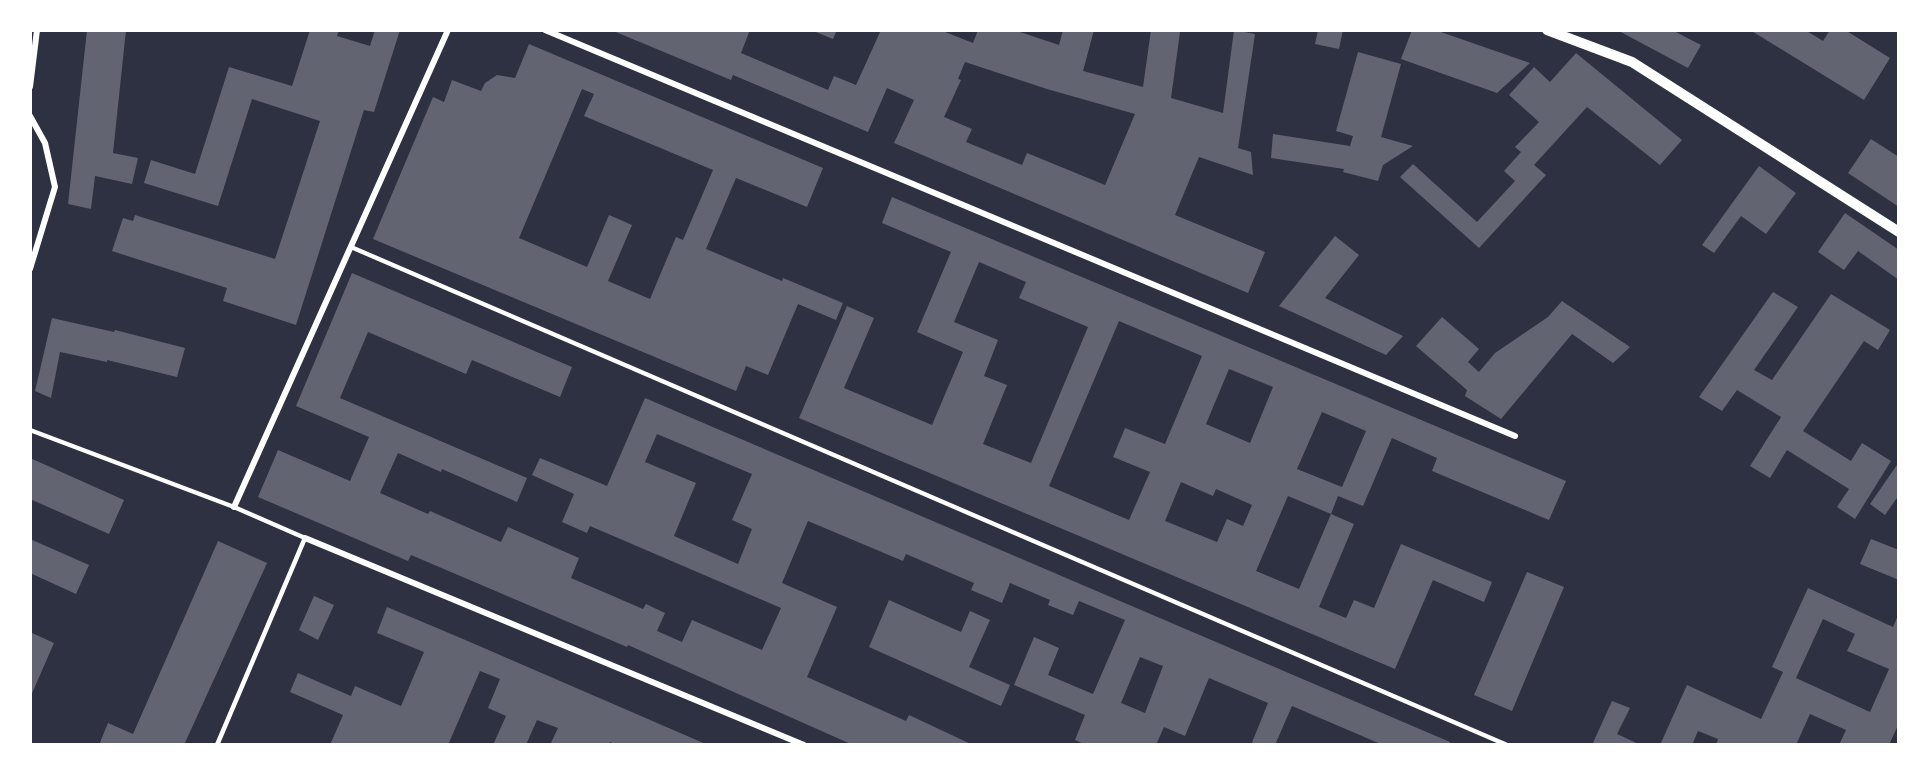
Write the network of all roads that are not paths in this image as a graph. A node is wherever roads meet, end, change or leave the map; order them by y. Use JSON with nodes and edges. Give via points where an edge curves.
{"nodes":[{"id":1,"x":37,"y":30,"type":"edge"},
{"id":2,"x":448,"y":30,"type":"edge"},
{"id":3,"x":546,"y":30,"type":"edge"},
{"id":4,"x":1547,"y":30,"type":"edge"},
{"id":5,"x":30,"y":87,"type":"edge"},
{"id":6,"x":30,"y":116,"type":"edge"},
{"id":7,"x":1899,"y":232,"type":"edge"},
{"id":8,"x":351,"y":248,"type":"junction"},
{"id":9,"x":30,"y":269,"type":"edge"},
{"id":10,"x":30,"y":430,"type":"edge"},
{"id":11,"x":1515,"y":436,"type":"dead end"},
{"id":12,"x":234,"y":507,"type":"junction"},
{"id":13,"x":305,"y":538,"type":"junction"},
{"id":14,"x":217,"y":745,"type":"edge"},
{"id":15,"x":804,"y":745,"type":"edge"},
{"id":16,"x":1507,"y":745,"type":"edge"}],
"edges":[{"from":1,"to":5,"type":"street"},
{"from":2,"to":8,"type":"street"},
{"from":3,"to":11,"type":"street"},
{"from":4,"to":7,"type":"street","via":[[1632,62]]},
{"from":6,"to":9,"type":"street","via":[[45,143],[55,187]]},
{"from":8,"to":12,"type":"street"},
{"from":8,"to":16,"type":"lane"},
{"from":10,"to":12,"type":"lane"},
{"from":12,"to":13,"type":"lane"},
{"from":13,"to":14,"type":"lane"},
{"from":13,"to":15,"type":"street"}]}
